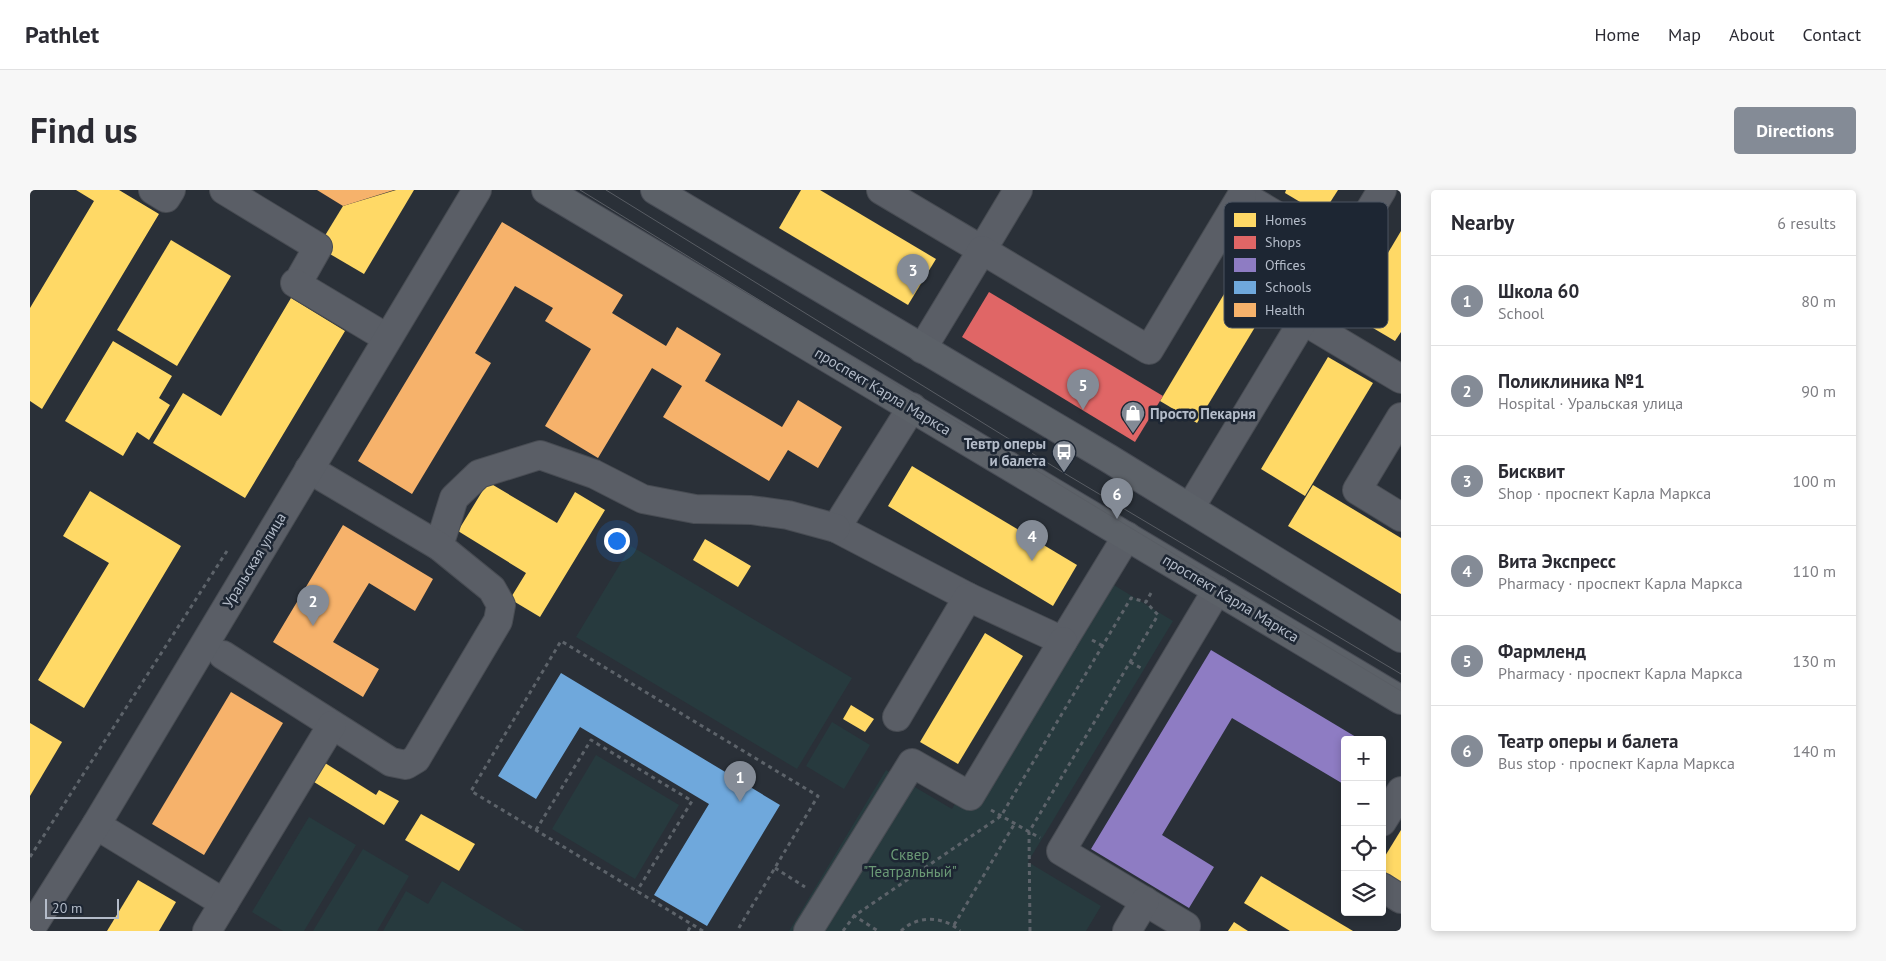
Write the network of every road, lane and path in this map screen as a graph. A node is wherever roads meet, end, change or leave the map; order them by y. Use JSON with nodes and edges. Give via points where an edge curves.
{"nodes":[{"id":1,"x":154,"y":190,"type":"edge"},
{"id":2,"x":171,"y":190,"type":"edge"},
{"id":3,"x":224,"y":190,"type":"edge"},
{"id":4,"x":477,"y":190,"type":"edge"},
{"id":5,"x":546,"y":190,"type":"edge"},
{"id":6,"x":655,"y":190,"type":"edge"},
{"id":7,"x":1018,"y":190,"type":"edge"},
{"id":8,"x":1382,"y":190,"type":"edge"},
{"id":9,"x":886,"y":191,"type":"edge"},
{"id":10,"x":1244,"y":192,"type":"edge"},
{"id":11,"x":1260,"y":202,"type":"edge"},
{"id":12,"x":1375,"y":202,"type":"edge"},
{"id":13,"x":1224,"y":225,"type":"edge"},
{"id":14,"x":982,"y":250,"type":"junction"},
{"id":15,"x":1300,"y":328,"type":"edge"},
{"id":16,"x":1316,"y":328,"type":"edge"},
{"id":17,"x":387,"y":338,"type":"junction"},
{"id":18,"x":922,"y":349,"type":"junction"},
{"id":19,"x":1401,"y":379,"type":"edge"},
{"id":20,"x":912,"y":408,"type":"junction"},
{"id":21,"x":1401,"y":417,"type":"edge"},
{"id":22,"x":308,"y":469,"type":"junction"},
{"id":23,"x":1190,"y":508,"type":"junction"},
{"id":24,"x":1401,"y":517,"type":"edge"},
{"id":25,"x":836,"y":528,"type":"junction"},
{"id":26,"x":1127,"y":536,"type":"junction"},
{"id":27,"x":439,"y":546,"type":"junction"},
{"id":28,"x":1218,"y":590,"type":"junction"},
{"id":29,"x":968,"y":597,"type":"junction"},
{"id":30,"x":1146,"y":602,"type":"dead end"},
{"id":31,"x":1401,"y":638,"type":"edge"},
{"id":32,"x":1063,"y":641,"type":"junction"},
{"id":33,"x":223,"y":655,"type":"dead end"},
{"id":34,"x":1401,"y":700,"type":"edge"},
{"id":35,"x":897,"y":717,"type":"dead end"},
{"id":36,"x":332,"y":725,"type":"junction"},
{"id":37,"x":1401,"y":791,"type":"edge"},
{"id":38,"x":970,"y":796,"type":"junction"},
{"id":39,"x":1386,"y":815,"type":"edge"},
{"id":40,"x":1015,"y":823,"type":"junction"},
{"id":41,"x":96,"y":825,"type":"junction"},
{"id":42,"x":536,"y":830,"type":"junction"},
{"id":43,"x":1029,"y":832,"type":"junction"},
{"id":44,"x":1061,"y":851,"type":"junction"},
{"id":45,"x":1386,"y":890,"type":"edge"},
{"id":46,"x":637,"y":891,"type":"junction"},
{"id":47,"x":1401,"y":899,"type":"edge"},
{"id":48,"x":1145,"y":901,"type":"junction"},
{"id":49,"x":224,"y":903,"type":"junction"},
{"id":50,"x":692,"y":924,"type":"junction"},
{"id":51,"x":954,"y":925,"type":"junction"},
{"id":52,"x":1186,"y":926,"type":"dead end"},
{"id":53,"x":30,"y":930,"type":"edge"},
{"id":54,"x":207,"y":931,"type":"edge"},
{"id":55,"x":688,"y":931,"type":"edge"},
{"id":56,"x":703,"y":931,"type":"edge"},
{"id":57,"x":737,"y":931,"type":"edge"},
{"id":58,"x":808,"y":931,"type":"edge"},
{"id":59,"x":901,"y":931,"type":"edge"},
{"id":60,"x":960,"y":931,"type":"edge"},
{"id":61,"x":1030,"y":931,"type":"edge"},
{"id":62,"x":1127,"y":931,"type":"edge"}],
"edges":[{"from":1,"to":2,"type":"street","via":[[166,198]]},
{"from":3,"to":17,"type":"street","via":[[318,247],[298,280]]},
{"from":4,"to":17,"type":"street","name":"Уральская улица"},
{"from":5,"to":20,"type":"main road","name":"проспект Карла Маркса"},
{"from":6,"to":18,"type":"main road"},
{"from":7,"to":14,"type":"street"},
{"from":8,"to":12,"type":"street"},
{"from":9,"to":14,"type":"street"},
{"from":10,"to":11,"type":"street"},
{"from":13,"to":14,"type":"street","via":[[1148,350]]},
{"from":14,"to":18,"type":"street"},
{"from":15,"to":23,"type":"street"},
{"from":16,"to":19,"type":"street"},
{"from":17,"to":22,"type":"street","name":"Уральская улица"},
{"from":18,"to":23,"type":"main road"},
{"from":20,"to":25,"type":"street"},
{"from":20,"to":26,"type":"main road","name":"проспект Карла Маркса"},
{"from":21,"to":24,"type":"street","via":[[1357,490]]},
{"from":22,"to":27,"type":"street"},
{"from":22,"to":41,"type":"street","name":"Уральская улица"},
{"from":23,"to":31,"type":"main road"},
{"from":25,"to":27,"type":"street","via":[[788,515],[695,509],[643,500],[594,474],[540,455],[479,474],[454,498]]},
{"from":25,"to":29,"type":"street"},
{"from":26,"to":28,"type":"main road","name":"проспект Карла Маркса"},
{"from":26,"to":32,"type":"street"},
{"from":27,"to":36,"type":"street","via":[[492,589],[501,605],[498,621],[416,759],[406,765],[391,762]]},
{"from":28,"to":34,"type":"main road","name":"проспект Карла Маркса"},
{"from":28,"to":44,"type":"street"},
{"from":29,"to":32,"type":"street"},
{"from":29,"to":35,"type":"street"},
{"from":30,"to":43,"type":"path","via":[[1158,615]]},
{"from":32,"to":38,"type":"street"},
{"from":33,"to":36,"type":"street"},
{"from":36,"to":49,"type":"street"},
{"from":37,"to":39,"type":"street"},
{"from":38,"to":40,"type":"path"},
{"from":38,"to":58,"type":"street","via":[[912,763]]},
{"from":40,"to":43,"type":"path"},
{"from":40,"to":51,"type":"path"},
{"from":41,"to":49,"type":"street"},
{"from":41,"to":53,"type":"street","name":"Уральская улица"},
{"from":42,"to":46,"type":"path"},
{"from":42,"to":46,"type":"path","via":[[591,740],[692,800]]},
{"from":42,"to":57,"type":"path","via":[[471,791],[561,641],[818,796]]},
{"from":43,"to":44,"type":"path"},
{"from":43,"to":61,"type":"path"},
{"from":44,"to":48,"type":"street"},
{"from":45,"to":47,"type":"street"},
{"from":46,"to":50,"type":"path"},
{"from":48,"to":52,"type":"street"},
{"from":48,"to":62,"type":"street"},
{"from":49,"to":54,"type":"street"},
{"from":50,"to":55,"type":"path"},
{"from":50,"to":56,"type":"path"},
{"from":51,"to":59,"type":"path","via":[[938,919],[920,920]]},
{"from":51,"to":60,"type":"path"}]}
